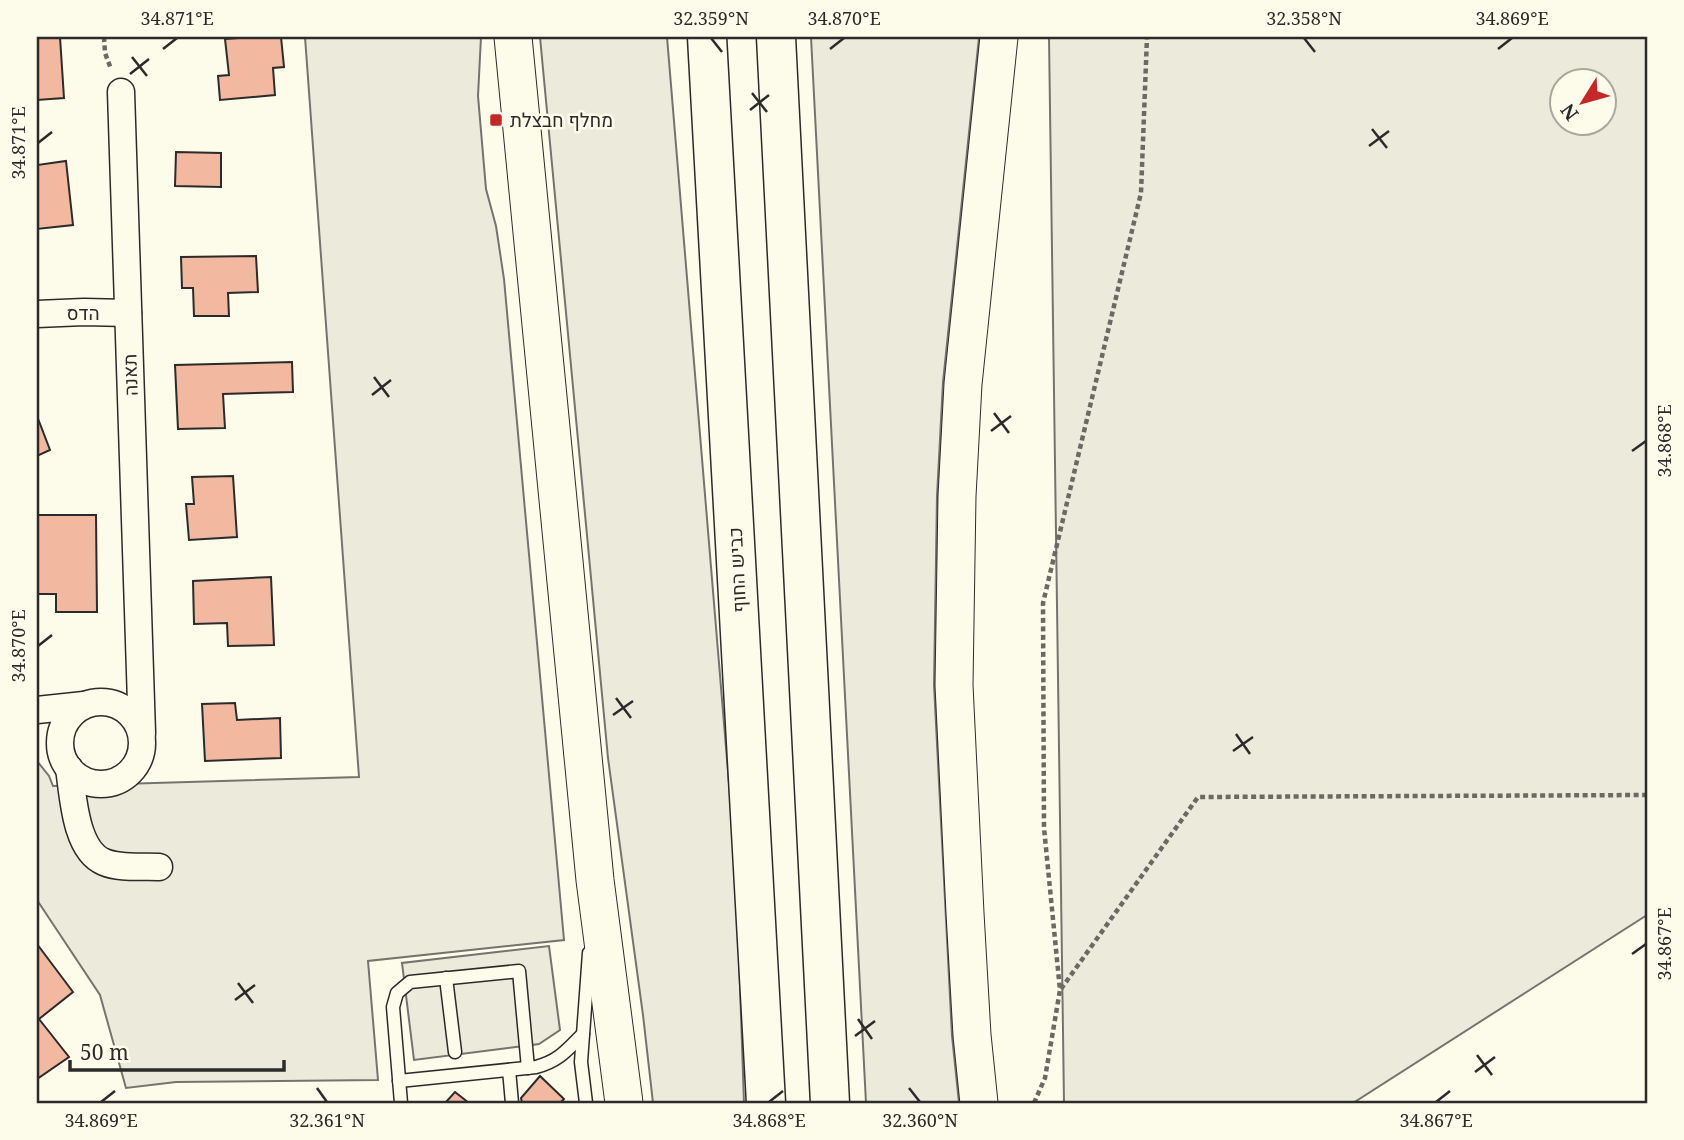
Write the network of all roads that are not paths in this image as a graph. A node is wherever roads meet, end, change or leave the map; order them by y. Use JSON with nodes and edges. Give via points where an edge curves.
{"nodes":[{"id":1,"x":513,"y":37,"type":"edge"},
{"id":2,"x":707,"y":37,"type":"edge"},
{"id":3,"x":776,"y":37,"type":"edge"},
{"id":4,"x":999,"y":37,"type":"edge"},
{"id":5,"x":121,"y":92,"type":"dead end"},
{"id":6,"x":128,"y":313,"type":"junction"},
{"id":7,"x":37,"y":314,"type":"edge"},
{"id":8,"x":140,"y":659,"type":"junction"},
{"id":9,"x":91,"y":703,"type":"junction"},
{"id":10,"x":37,"y":710,"type":"edge"},
{"id":11,"x":37,"y":729,"type":"edge"},
{"id":12,"x":142,"y":733,"type":"junction"},
{"id":13,"x":66,"y":764,"type":"junction"},
{"id":14,"x":159,"y":867,"type":"dead end"},
{"id":15,"x":595,"y":880,"type":"junction"},
{"id":16,"x":446,"y":978,"type":"junction"},
{"id":17,"x":583,"y":1034,"type":"junction"},
{"id":18,"x":454,"y":1052,"type":"dead end"},
{"id":19,"x":528,"y":1068,"type":"junction"},
{"id":20,"x":509,"y":1070,"type":"junction"},
{"id":21,"x":399,"y":1081,"type":"junction"},
{"id":22,"x":401,"y":1103,"type":"edge"},
{"id":23,"x":512,"y":1103,"type":"edge"},
{"id":24,"x":586,"y":1103,"type":"edge"},
{"id":25,"x":624,"y":1103,"type":"edge"},
{"id":26,"x":766,"y":1103,"type":"edge"},
{"id":27,"x":830,"y":1103,"type":"edge"},
{"id":28,"x":979,"y":1103,"type":"edge"}],
"edges":[{"from":1,"to":15,"type":"main road"},
{"from":2,"to":26,"type":"highway","name":"כביש החוף"},
{"from":3,"to":27,"type":"highway"},
{"from":4,"to":28,"type":"main road","via":[[963,384],[957,496],[954,685]]},
{"from":5,"to":6,"type":"street","name":"תאנה"},
{"from":6,"to":7,"type":"street","name":"הדס"},
{"from":6,"to":8,"type":"street","name":"תאנה"},
{"from":8,"to":9,"type":"street","via":[[125,683]]},
{"from":8,"to":12,"type":"street","name":"תאנה"},
{"from":9,"to":10,"type":"street"},
{"from":9,"to":12,"type":"street","via":[[115,704],[129,712]]},
{"from":9,"to":13,"type":"street","via":[[70,715],[62,729],[60,745]]},
{"from":11,"to":13,"type":"street"},
{"from":12,"to":13,"type":"street","via":[[141,757],[119,780],[104,785],[88,782]]},
{"from":13,"to":14,"type":"street","via":[[81,837],[91,851],[102,862]]},
{"from":15,"to":17,"type":"lane"},
{"from":15,"to":25,"type":"main road"},
{"from":16,"to":18,"type":"lane"},
{"from":16,"to":19,"type":"lane","via":[[519,971]]},
{"from":16,"to":21,"type":"lane","via":[[410,982],[397,993],[393,1007]]},
{"from":17,"to":19,"type":"lane","via":[[561,1057]]},
{"from":17,"to":24,"type":"lane"},
{"from":19,"to":20,"type":"lane"},
{"from":20,"to":21,"type":"lane"},
{"from":20,"to":23,"type":"lane"},
{"from":21,"to":22,"type":"lane"}]}
